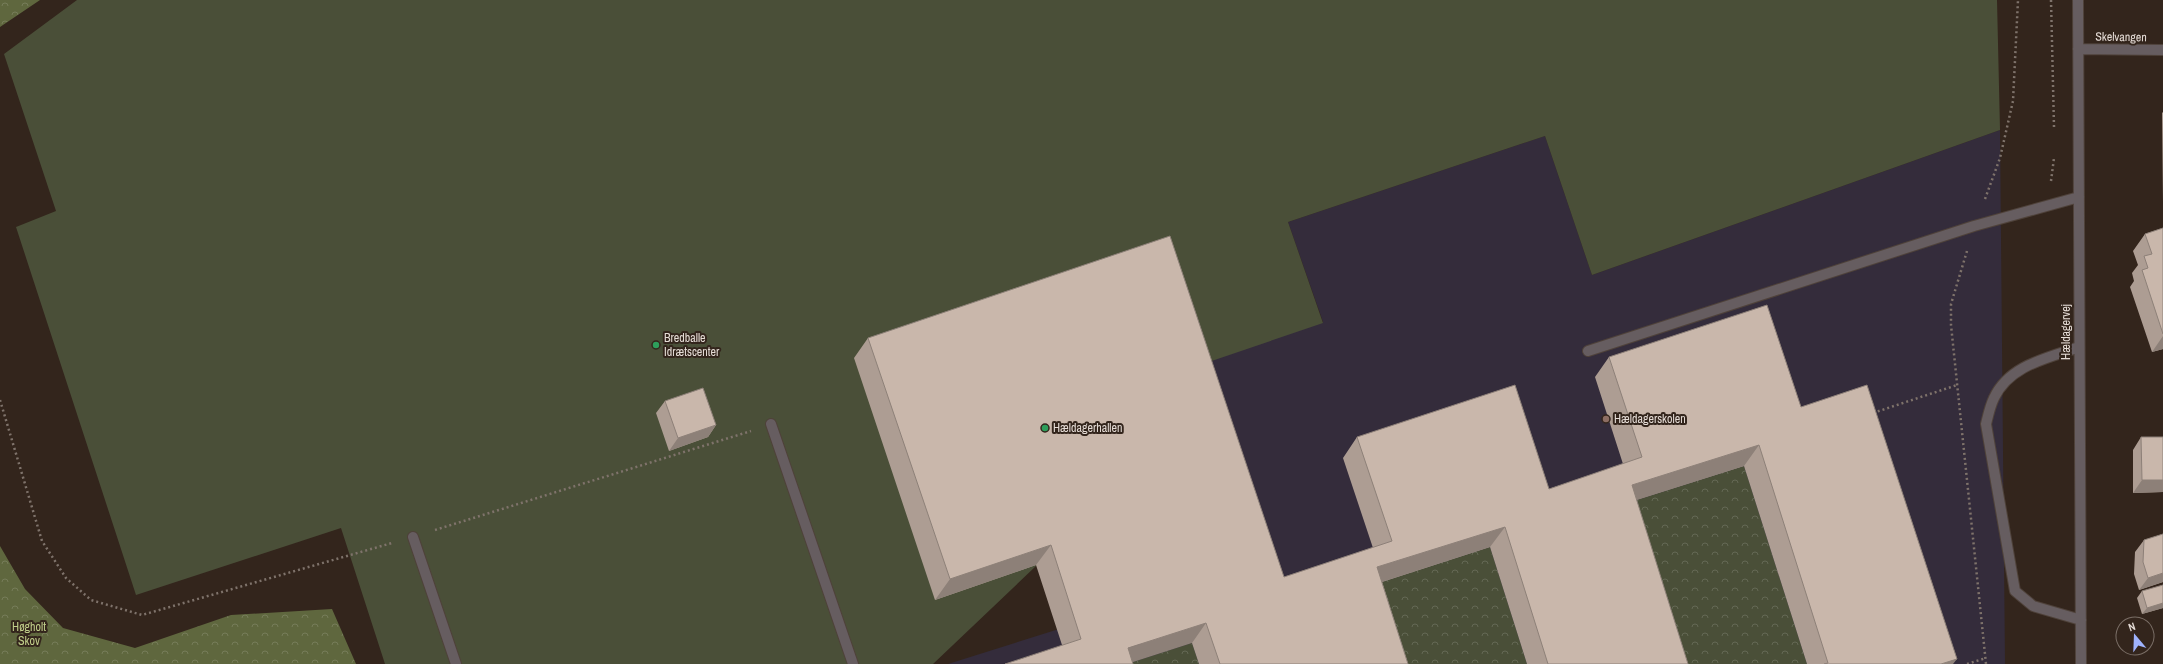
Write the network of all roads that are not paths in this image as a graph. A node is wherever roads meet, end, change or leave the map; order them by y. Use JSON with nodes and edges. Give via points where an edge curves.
{"nodes":[{"id":1,"x":2078,"y":0,"type":"edge"},
{"id":2,"x":2078,"y":49,"type":"junction"},
{"id":3,"x":2163,"y":50,"type":"edge"},
{"id":4,"x":2079,"y":197,"type":"junction"},
{"id":5,"x":2079,"y":348,"type":"junction"},
{"id":6,"x":1588,"y":351,"type":"dead end"},
{"id":7,"x":771,"y":424,"type":"road end"},
{"id":8,"x":413,"y":537,"type":"road end"},
{"id":9,"x":2081,"y":620,"type":"junction"},
{"id":10,"x":456,"y":664,"type":"edge"},
{"id":11,"x":853,"y":664,"type":"edge"},
{"id":12,"x":2081,"y":664,"type":"edge"}],
"edges":[{"from":1,"to":2,"type":"street","name":"Hældagervej"},
{"from":2,"to":3,"type":"street","name":"Skelvangen"},
{"from":2,"to":4,"type":"street","name":"Hældagervej"},
{"from":4,"to":5,"type":"street","name":"Hældagervej"},
{"from":4,"to":6,"type":"street","via":[[1974,226]]},
{"from":5,"to":9,"type":"street","name":"Hældagervej"},
{"from":5,"to":9,"type":"street","via":[[2032,363],[2010,376],[1994,398],[1986,424],[2015,591],[2033,606]]},
{"from":7,"to":11,"type":"street"},
{"from":8,"to":10,"type":"street"},
{"from":9,"to":12,"type":"street","name":"Hældagervej"}]}
